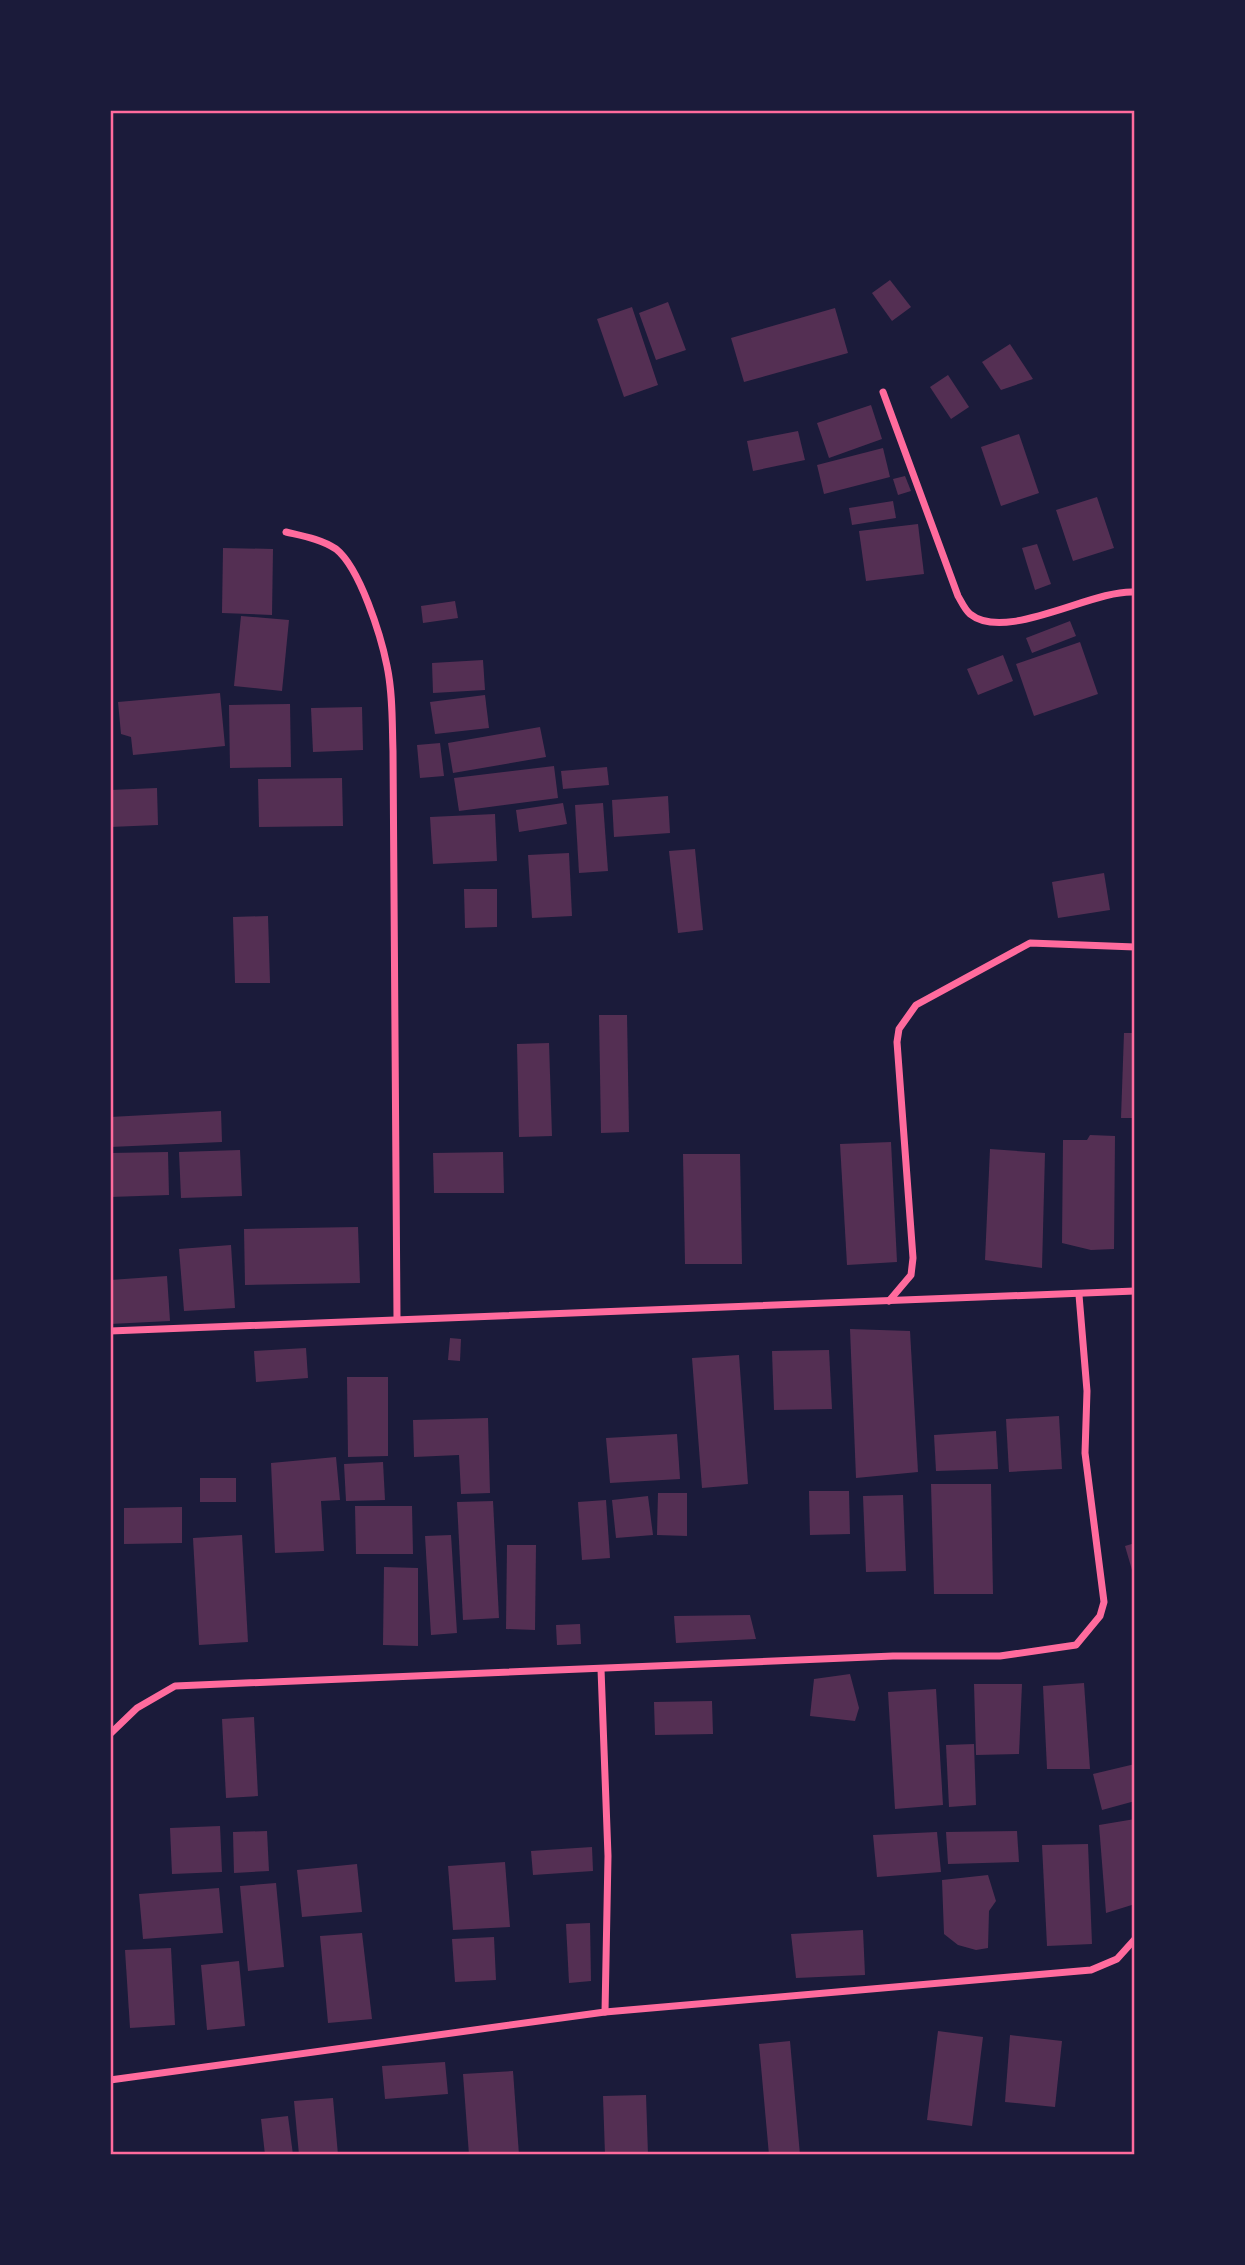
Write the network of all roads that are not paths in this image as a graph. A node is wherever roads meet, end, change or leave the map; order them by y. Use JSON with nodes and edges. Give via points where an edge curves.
{"nodes":[{"id":1,"x":883,"y":392,"type":"dead end"},
{"id":2,"x":286,"y":532,"type":"dead end"},
{"id":3,"x":1135,"y":592,"type":"edge"},
{"id":4,"x":1135,"y":947,"type":"edge"},
{"id":5,"x":1135,"y":1291,"type":"edge"},
{"id":6,"x":1079,"y":1295,"type":"junction"},
{"id":7,"x":889,"y":1301,"type":"junction"},
{"id":8,"x":397,"y":1320,"type":"junction"},
{"id":9,"x":110,"y":1331,"type":"edge"},
{"id":10,"x":601,"y":1669,"type":"junction"},
{"id":11,"x":110,"y":1734,"type":"edge"},
{"id":12,"x":1135,"y":1940,"type":"edge"},
{"id":13,"x":605,"y":2012,"type":"junction"},
{"id":14,"x":110,"y":2080,"type":"edge"}],
"edges":[{"from":1,"to":3,"type":"street","via":[[958,596],[970,614],[986,622],[1006,622]]},
{"from":2,"to":8,"type":"street","via":[[318,540],[346,561],[361,587],[387,665],[393,751]]},
{"from":4,"to":7,"type":"street","via":[[1030,943],[916,1005],[906,1017],[897,1042],[913,1258],[911,1275]]},
{"from":5,"to":6,"type":"street"},
{"from":6,"to":7,"type":"street"},
{"from":6,"to":10,"type":"street","via":[[1088,1399],[1085,1453],[1104,1602],[1100,1616],[1076,1645],[1000,1656]]},
{"from":7,"to":8,"type":"street"},
{"from":8,"to":9,"type":"street"},
{"from":10,"to":11,"type":"street","via":[[175,1686],[137,1708]]},
{"from":10,"to":13,"type":"street","via":[[608,1866]]},
{"from":12,"to":13,"type":"street","via":[[1117,1959],[1091,1970]]},
{"from":13,"to":14,"type":"street"}]}
